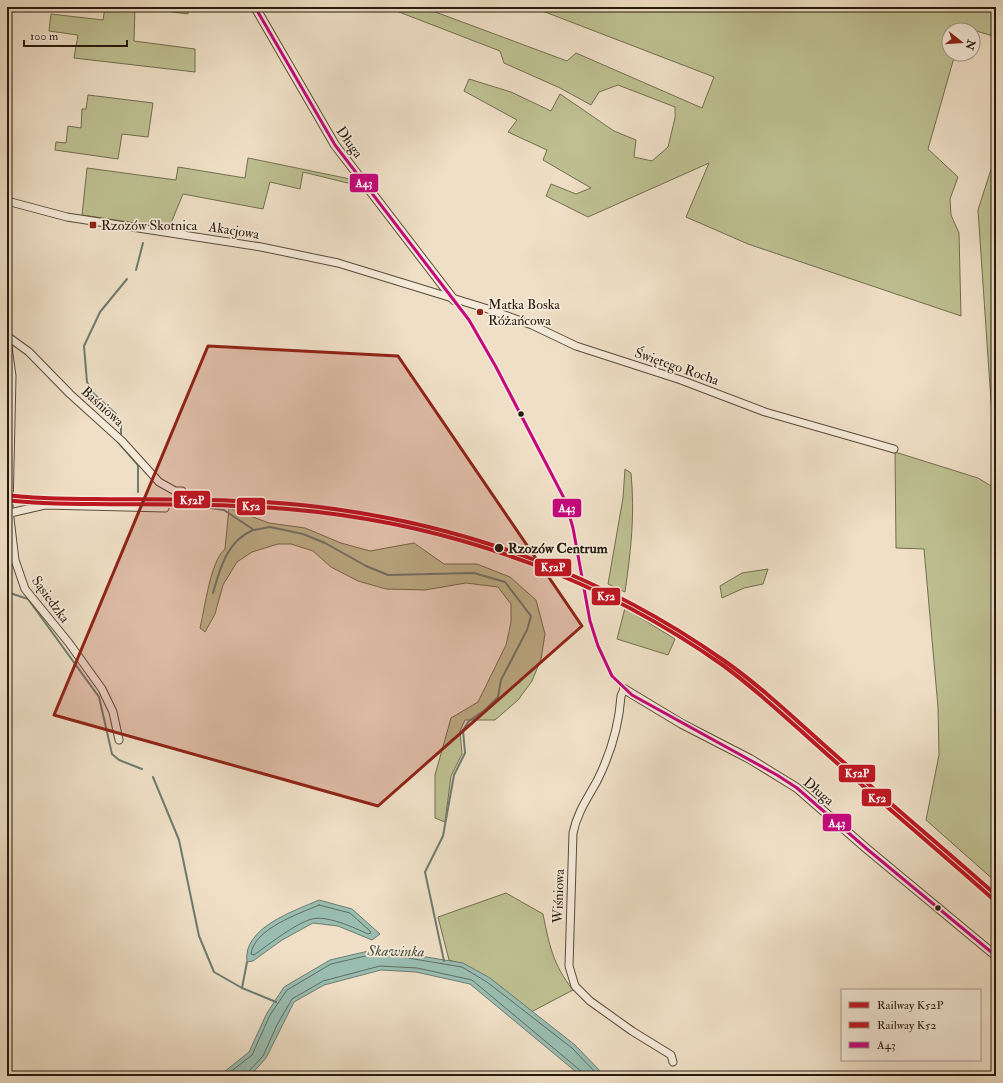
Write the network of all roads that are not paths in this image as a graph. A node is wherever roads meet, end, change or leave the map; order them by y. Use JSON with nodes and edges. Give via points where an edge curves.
{"nodes":[{"id":1,"x":255,"y":7,"type":"edge"},
{"id":2,"x":7,"y":202,"type":"edge"},
{"id":3,"x":454,"y":300,"type":"junction"},
{"id":4,"x":7,"y":338,"type":"edge"},
{"id":5,"x":894,"y":449,"type":"dead end"},
{"id":6,"x":182,"y":491,"type":"dead end"},
{"id":7,"x":165,"y":508,"type":"dead end"},
{"id":8,"x":9,"y":511,"type":"edge"},
{"id":9,"x":624,"y":689,"type":"joint"},
{"id":10,"x":119,"y":740,"type":"dead end"},
{"id":11,"x":996,"y":956,"type":"edge"},
{"id":12,"x":673,"y":1062,"type":"dead end"}],
"edges":[{"from":1,"to":3,"type":"street","name":"Długa","via":[[335,146]]},
{"from":2,"to":3,"type":"street","name":"Akacjowa","via":[[67,217],[312,257]]},
{"from":3,"to":5,"type":"street","name":"Świętego Rocha","via":[[525,322],[582,348],[681,380],[765,412]]},
{"from":4,"to":6,"type":"street","name":"Baśniowa","via":[[29,352],[122,441],[159,482],[176,491]]},
{"from":4,"to":8,"type":"street","name":"Sąsiedzka","via":[[12,376]]},
{"from":7,"to":8,"type":"street","via":[[35,506]]},
{"from":8,"to":10,"type":"street","name":"Sąsiedzka","via":[[14,560],[25,589],[102,689],[113,712]]},
{"from":9,"to":11,"type":"street","name":"Długa","via":[[798,788]]},
{"from":9,"to":12,"type":"street","name":"Wiśniowa","via":[[615,738],[609,755],[576,819],[573,833],[570,966],[578,991],[632,1031],[671,1055]]}]}
